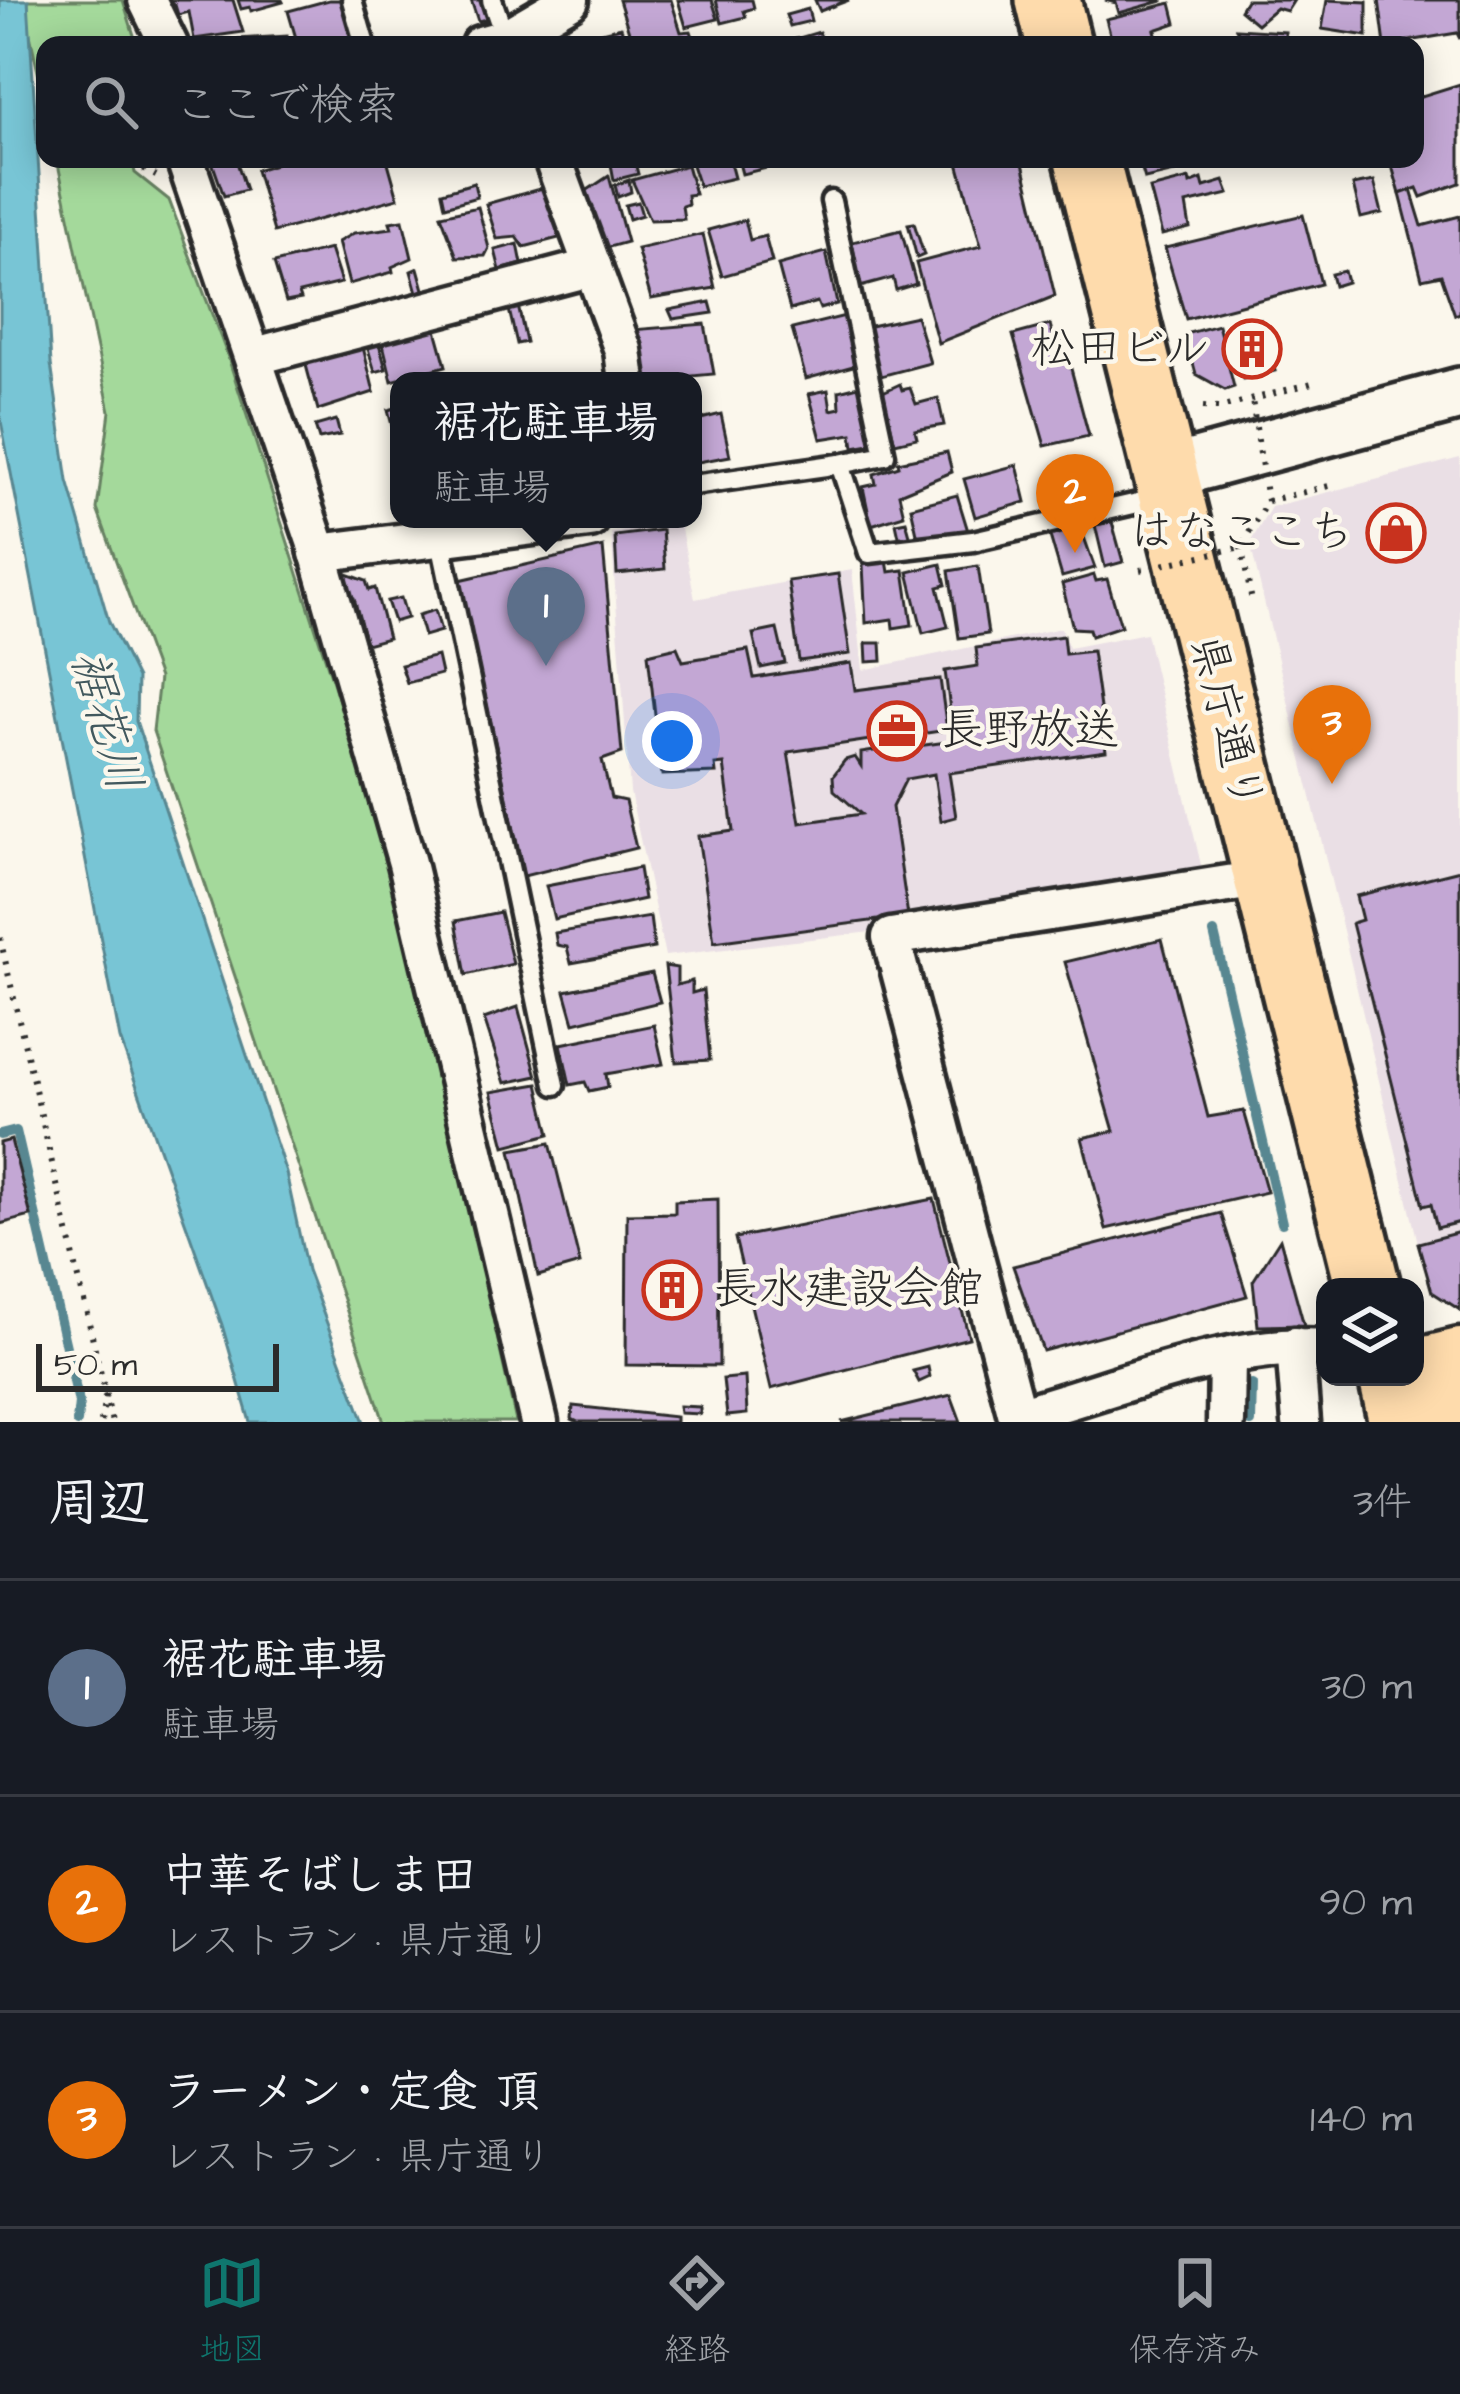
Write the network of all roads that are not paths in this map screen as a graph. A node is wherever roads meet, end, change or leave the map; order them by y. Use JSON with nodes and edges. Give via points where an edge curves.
{"nodes":[{"id":1,"x":133,"y":0,"type":"edge"},
{"id":2,"x":148,"y":0,"type":"edge"},
{"id":3,"x":352,"y":0,"type":"edge"},
{"id":4,"x":492,"y":0,"type":"edge"},
{"id":5,"x":570,"y":0,"type":"edge"},
{"id":6,"x":1048,"y":0,"type":"edge"},
{"id":7,"x":144,"y":36,"type":"edge"},
{"id":8,"x":166,"y":36,"type":"edge"},
{"id":9,"x":362,"y":36,"type":"edge"},
{"id":10,"x":497,"y":36,"type":"edge"},
{"id":11,"x":510,"y":36,"type":"edge"},
{"id":12,"x":1057,"y":36,"type":"edge"},
{"id":13,"x":187,"y":168,"type":"edge"},
{"id":14,"x":556,"y":168,"type":"edge"},
{"id":15,"x":1089,"y":168,"type":"edge"},
{"id":16,"x":831,"y":201,"type":"dead end"},
{"id":17,"x":593,"y":267,"type":"junction"},
{"id":18,"x":256,"y":356,"type":"junction"},
{"id":19,"x":626,"y":372,"type":"edge"},
{"id":20,"x":1460,"y":394,"type":"edge"},
{"id":21,"x":840,"y":464,"type":"junction"},
{"id":22,"x":702,"y":484,"type":"edge"},
{"id":23,"x":1166,"y":485,"type":"junction"},
{"id":24,"x":531,"y":528,"type":"edge"},
{"id":25,"x":440,"y":542,"type":"junction"},
{"id":26,"x":318,"y":553,"type":"junction"},
{"id":27,"x":1266,"y":878,"type":"junction"},
{"id":28,"x":555,"y":1084,"type":"dead end"},
{"id":29,"x":1366,"y":1278,"type":"edge"},
{"id":30,"x":1310,"y":1347,"type":"edge"},
{"id":31,"x":1460,"y":1356,"type":"edge"},
{"id":32,"x":1227,"y":1358,"type":"junction"},
{"id":33,"x":1402,"y":1396,"type":"edge"},
{"id":34,"x":1460,"y":1402,"type":"edge"},
{"id":35,"x":539,"y":1422,"type":"edge"},
{"id":36,"x":1226,"y":1422,"type":"edge"},
{"id":37,"x":1300,"y":1422,"type":"edge"}],
"edges":[{"from":1,"to":7,"type":"street"},
{"from":2,"to":8,"type":"street"},
{"from":3,"to":9,"type":"lane"},
{"from":4,"to":10,"type":"lane"},
{"from":5,"to":11,"type":"street"},
{"from":6,"to":12,"type":"highway"},
{"from":13,"to":18,"type":"street"},
{"from":14,"to":17,"type":"street"},
{"from":15,"to":23,"type":"highway","name":"県庁通り"},
{"from":16,"to":21,"type":"lane","via":[[885,455]]},
{"from":17,"to":18,"type":"street"},
{"from":17,"to":19,"type":"street"},
{"from":18,"to":26,"type":"street"},
{"from":20,"to":23,"type":"street"},
{"from":21,"to":22,"type":"lane"},
{"from":21,"to":23,"type":"lane","via":[[869,553],[973,541]]},
{"from":23,"to":27,"type":"highway","name":"県庁通り"},
{"from":24,"to":25,"type":"street"},
{"from":25,"to":26,"type":"street"},
{"from":25,"to":28,"type":"lane"},
{"from":26,"to":35,"type":"street","via":[[407,863]]},
{"from":27,"to":29,"type":"highway","name":"県庁通り"},
{"from":27,"to":32,"type":"street","via":[[891,937],[1017,1416]]},
{"from":30,"to":32,"type":"street"},
{"from":30,"to":37,"type":"street"},
{"from":31,"to":33,"type":"main road"},
{"from":32,"to":36,"type":"street"},
{"from":33,"to":34,"type":"main road"}]}
